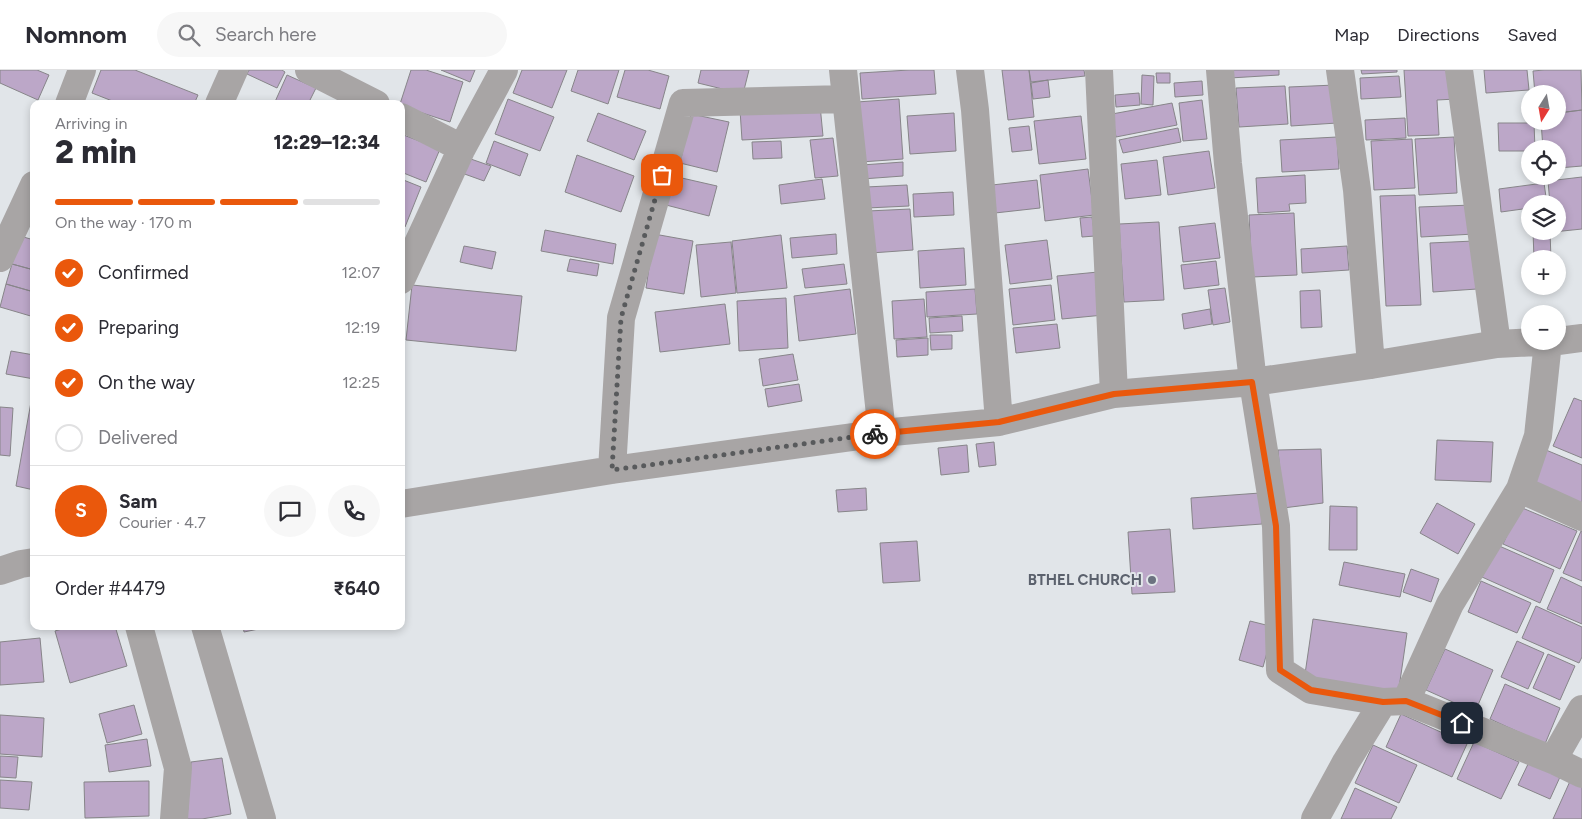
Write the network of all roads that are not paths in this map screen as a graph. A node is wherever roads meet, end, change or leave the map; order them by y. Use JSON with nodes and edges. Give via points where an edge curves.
{"nodes":[{"id":1,"x":82,"y":70,"type":"edge"},
{"id":2,"x":234,"y":70,"type":"edge"},
{"id":3,"x":309,"y":70,"type":"edge"},
{"id":4,"x":504,"y":70,"type":"edge"},
{"id":5,"x":843,"y":70,"type":"edge"},
{"id":6,"x":970,"y":70,"type":"edge"},
{"id":7,"x":1099,"y":70,"type":"edge"},
{"id":8,"x":1220,"y":70,"type":"edge"},
{"id":9,"x":1340,"y":70,"type":"edge"},
{"id":10,"x":1458,"y":70,"type":"edge"},
{"id":11,"x":846,"y":99,"type":"junction"},
{"id":12,"x":71,"y":100,"type":"edge"},
{"id":13,"x":221,"y":100,"type":"edge"},
{"id":14,"x":368,"y":100,"type":"edge"},
{"id":15,"x":405,"y":119,"type":"edge"},
{"id":16,"x":462,"y":148,"type":"junction"},
{"id":17,"x":30,"y":186,"type":"edge"},
{"id":18,"x":30,"y":194,"type":"edge"},
{"id":19,"x":0,"y":238,"type":"edge"},
{"id":20,"x":0,"y":258,"type":"edge"},
{"id":21,"x":405,"y":271,"type":"edge"},
{"id":22,"x":1582,"y":338,"type":"edge"},
{"id":23,"x":1566,"y":340,"type":"edge"},
{"id":24,"x":1521,"y":343,"type":"edge"},
{"id":25,"x":1497,"y":344,"type":"junction"},
{"id":26,"x":1553,"y":350,"type":"edge"},
{"id":27,"x":1371,"y":365,"type":"junction"},
{"id":28,"x":1252,"y":382,"type":"junction"},
{"id":29,"x":1114,"y":394,"type":"junction"},
{"id":30,"x":999,"y":422,"type":"junction"},
{"id":31,"x":882,"y":433,"type":"junction"},
{"id":32,"x":612,"y":470,"type":"junction"},
{"id":33,"x":1520,"y":489,"type":"junction"},
{"id":34,"x":405,"y":503,"type":"edge"},
{"id":35,"x":1582,"y":517,"type":"edge"},
{"id":36,"x":30,"y":563,"type":"edge"},
{"id":37,"x":0,"y":571,"type":"edge"},
{"id":38,"x":141,"y":630,"type":"edge"},
{"id":39,"x":206,"y":630,"type":"edge"},
{"id":40,"x":1394,"y":702,"type":"junction"},
{"id":41,"x":1582,"y":709,"type":"edge"},
{"id":42,"x":1553,"y":760,"type":"junction"},
{"id":43,"x":1582,"y":774,"type":"edge"},
{"id":44,"x":174,"y":819,"type":"edge"},
{"id":45,"x":262,"y":819,"type":"edge"},
{"id":46,"x":1315,"y":819,"type":"edge"}],
"edges":[{"from":1,"to":12,"type":"street"},
{"from":2,"to":13,"type":"street"},
{"from":3,"to":14,"type":"street"},
{"from":4,"to":16,"type":"street"},
{"from":5,"to":11,"type":"street"},
{"from":6,"to":30,"type":"street"},
{"from":7,"to":29,"type":"street"},
{"from":8,"to":28,"type":"street"},
{"from":9,"to":27,"type":"street","via":[[1356,190]]},
{"from":10,"to":25,"type":"street"},
{"from":11,"to":31,"type":"street"},
{"from":11,"to":32,"type":"street","via":[[683,103],[621,318]]},
{"from":15,"to":16,"type":"street"},
{"from":16,"to":21,"type":"street"},
{"from":17,"to":19,"type":"street"},
{"from":18,"to":20,"type":"street"},
{"from":22,"to":23,"type":"street"},
{"from":24,"to":25,"type":"street"},
{"from":25,"to":27,"type":"street"},
{"from":26,"to":33,"type":"street","via":[[1538,436]]},
{"from":27,"to":28,"type":"street"},
{"from":28,"to":29,"type":"street"},
{"from":28,"to":40,"type":"street","via":[[1276,526],[1280,670],[1311,690]]},
{"from":29,"to":30,"type":"street"},
{"from":30,"to":31,"type":"street"},
{"from":31,"to":32,"type":"street"},
{"from":32,"to":34,"type":"street"},
{"from":33,"to":35,"type":"street"},
{"from":33,"to":40,"type":"street"},
{"from":36,"to":37,"type":"street"},
{"from":38,"to":44,"type":"street","via":[[178,768]]},
{"from":39,"to":45,"type":"street"},
{"from":40,"to":42,"type":"street"},
{"from":40,"to":46,"type":"street","via":[[1346,762]]},
{"from":41,"to":42,"type":"street"},
{"from":42,"to":43,"type":"street"}]}
